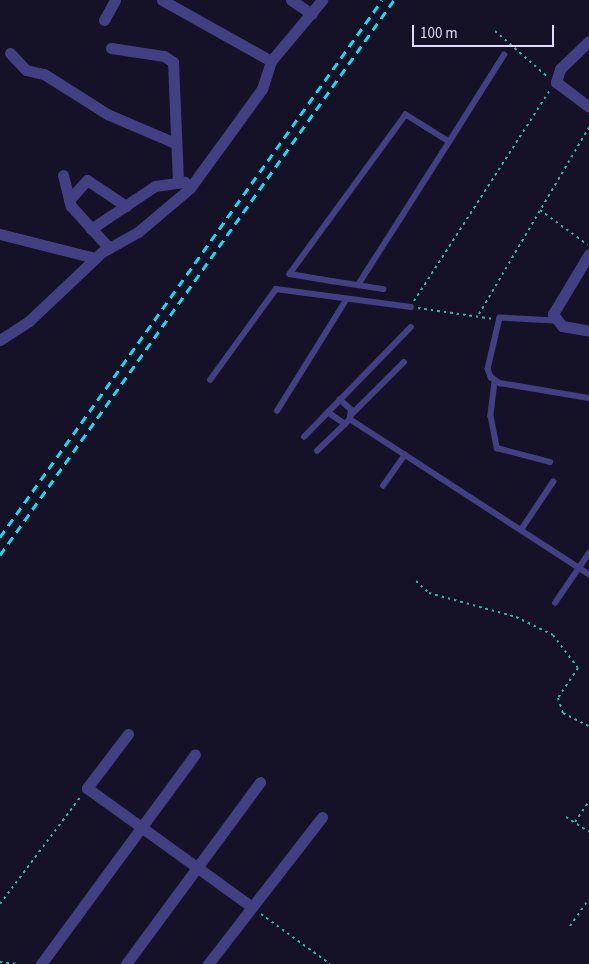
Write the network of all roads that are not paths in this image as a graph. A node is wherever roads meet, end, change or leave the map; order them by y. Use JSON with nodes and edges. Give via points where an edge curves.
{"nodes":[{"id":1,"x":114,"y":0,"type":"edge"},
{"id":2,"x":162,"y":0,"type":"edge"},
{"id":3,"x":291,"y":0,"type":"edge"},
{"id":4,"x":322,"y":0,"type":"edge"},
{"id":5,"x":312,"y":14,"type":"junction"},
{"id":6,"x":104,"y":20,"type":"dead end"},
{"id":7,"x":589,"y":41,"type":"edge"},
{"id":8,"x":111,"y":48,"type":"dead end"},
{"id":9,"x":10,"y":53,"type":"dead end"},
{"id":10,"x":504,"y":55,"type":"dead end"},
{"id":11,"x":271,"y":61,"type":"junction"},
{"id":12,"x":589,"y":107,"type":"edge"},
{"id":13,"x":449,"y":142,"type":"junction"},
{"id":14,"x":175,"y":143,"type":"junction"},
{"id":15,"x":63,"y":175,"type":"dead end"},
{"id":16,"x":178,"y":180,"type":"junction"},
{"id":17,"x":194,"y":184,"type":"junction"},
{"id":18,"x":69,"y":200,"type":"junction"},
{"id":19,"x":126,"y":206,"type":"junction"},
{"id":20,"x":91,"y":229,"type":"junction"},
{"id":21,"x":0,"y":234,"type":"edge"},
{"id":22,"x":109,"y":248,"type":"junction"},
{"id":23,"x":589,"y":254,"type":"edge"},
{"id":24,"x":95,"y":258,"type":"junction"},
{"id":25,"x":358,"y":285,"type":"junction"},
{"id":26,"x":384,"y":289,"type":"dead end"},
{"id":27,"x":346,"y":300,"type":"junction"},
{"id":28,"x":411,"y":307,"type":"road end"},
{"id":29,"x":554,"y":321,"type":"junction"},
{"id":30,"x":412,"y":327,"type":"dead end"},
{"id":31,"x":589,"y":331,"type":"edge"},
{"id":32,"x":0,"y":340,"type":"edge"},
{"id":33,"x":404,"y":362,"type":"dead end"},
{"id":34,"x":210,"y":380,"type":"dead end"},
{"id":35,"x":495,"y":382,"type":"junction"},
{"id":36,"x":589,"y":398,"type":"edge"},
{"id":37,"x":340,"y":400,"type":"junction"},
{"id":38,"x":277,"y":411,"type":"dead end"},
{"id":39,"x":328,"y":412,"type":"junction"},
{"id":40,"x":350,"y":418,"type":"junction"},
{"id":41,"x":345,"y":424,"type":"junction"},
{"id":42,"x":304,"y":437,"type":"dead end"},
{"id":43,"x":317,"y":451,"type":"dead end"},
{"id":44,"x":405,"y":455,"type":"junction"},
{"id":45,"x":550,"y":462,"type":"dead end"},
{"id":46,"x":554,"y":482,"type":"dead end"},
{"id":47,"x":383,"y":486,"type":"dead end"},
{"id":48,"x":521,"y":530,"type":"junction"},
{"id":49,"x":589,"y":553,"type":"edge"},
{"id":50,"x":579,"y":568,"type":"junction"},
{"id":51,"x":589,"y":574,"type":"edge"},
{"id":52,"x":556,"y":603,"type":"dead end"},
{"id":53,"x":128,"y":734,"type":"dead end"},
{"id":54,"x":195,"y":754,"type":"dead end"},
{"id":55,"x":260,"y":782,"type":"dead end"},
{"id":56,"x":322,"y":817,"type":"dead end"},
{"id":57,"x":141,"y":827,"type":"junction"},
{"id":58,"x":197,"y":868,"type":"junction"},
{"id":59,"x":252,"y":907,"type":"junction"},
{"id":60,"x":41,"y":964,"type":"edge"},
{"id":61,"x":126,"y":964,"type":"edge"},
{"id":62,"x":208,"y":964,"type":"edge"}],
"edges":[{"from":1,"to":6,"type":"street"},
{"from":2,"to":11,"type":"street"},
{"from":3,"to":5,"type":"street"},
{"from":4,"to":5,"type":"street"},
{"from":5,"to":11,"type":"street"},
{"from":7,"to":12,"type":"street","via":[[563,65],[556,82]]},
{"from":8,"to":14,"type":"street","via":[[164,56],[173,62]]},
{"from":9,"to":14,"type":"street","via":[[26,70],[44,74],[107,114]]},
{"from":10,"to":13,"type":"lane"},
{"from":11,"to":17,"type":"street","via":[[262,89]]},
{"from":13,"to":25,"type":"lane"},
{"from":13,"to":25,"type":"lane","via":[[406,115],[290,274]]},
{"from":14,"to":16,"type":"street"},
{"from":15,"to":18,"type":"street"},
{"from":16,"to":17,"type":"street"},
{"from":16,"to":19,"type":"street","via":[[155,186]]},
{"from":17,"to":22,"type":"street","via":[[153,221]]},
{"from":18,"to":19,"type":"street","via":[[87,180]]},
{"from":18,"to":20,"type":"street"},
{"from":19,"to":20,"type":"street"},
{"from":20,"to":22,"type":"street"},
{"from":21,"to":24,"type":"street"},
{"from":22,"to":24,"type":"street"},
{"from":23,"to":29,"type":"street","via":[[553,314]]},
{"from":24,"to":32,"type":"street","via":[[29,321]]},
{"from":25,"to":26,"type":"lane"},
{"from":27,"to":28,"type":"lane"},
{"from":27,"to":34,"type":"lane","via":[[276,289]]},
{"from":27,"to":38,"type":"lane"},
{"from":29,"to":31,"type":"street"},
{"from":29,"to":35,"type":"lane","via":[[502,316],[498,320],[488,369]]},
{"from":30,"to":37,"type":"lane"},
{"from":33,"to":40,"type":"lane"},
{"from":35,"to":36,"type":"lane"},
{"from":35,"to":45,"type":"lane","via":[[491,416],[497,448]]},
{"from":37,"to":39,"type":"lane"},
{"from":37,"to":40,"type":"lane","via":[[351,410]]},
{"from":39,"to":41,"type":"lane"},
{"from":39,"to":42,"type":"lane"},
{"from":40,"to":41,"type":"lane"},
{"from":40,"to":44,"type":"lane"},
{"from":41,"to":43,"type":"lane"},
{"from":44,"to":47,"type":"lane"},
{"from":44,"to":48,"type":"lane"},
{"from":46,"to":48,"type":"lane"},
{"from":48,"to":50,"type":"lane"},
{"from":49,"to":50,"type":"lane"},
{"from":50,"to":51,"type":"lane"},
{"from":50,"to":52,"type":"lane"},
{"from":53,"to":57,"type":"street","via":[[87,788]]},
{"from":54,"to":57,"type":"street"},
{"from":55,"to":58,"type":"street"},
{"from":56,"to":59,"type":"street"},
{"from":57,"to":58,"type":"street"},
{"from":57,"to":60,"type":"street"},
{"from":58,"to":59,"type":"street"},
{"from":58,"to":61,"type":"street"},
{"from":59,"to":62,"type":"street"}]}
